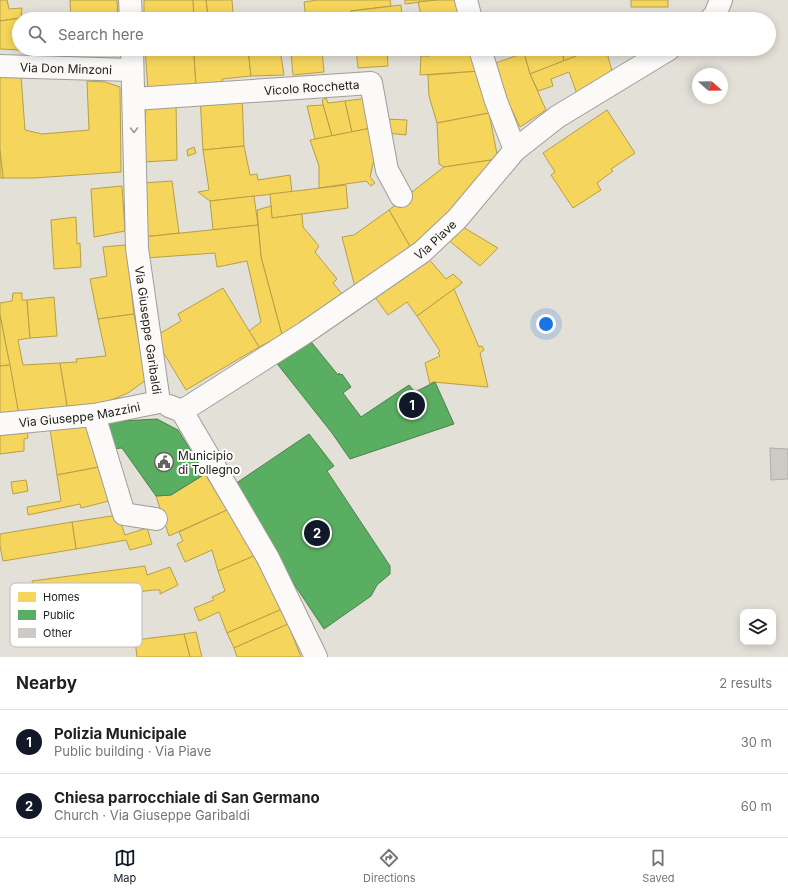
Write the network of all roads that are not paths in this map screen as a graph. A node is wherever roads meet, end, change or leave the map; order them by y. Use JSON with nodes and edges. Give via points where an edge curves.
{"nodes":[{"id":1,"x":130,"y":0,"type":"edge"},
{"id":2,"x":466,"y":0,"type":"edge"},
{"id":3,"x":721,"y":0,"type":"edge"},
{"id":4,"x":131,"y":12,"type":"edge"},
{"id":5,"x":470,"y":12,"type":"edge"},
{"id":6,"x":716,"y":12,"type":"edge"},
{"id":7,"x":482,"y":56,"type":"edge"},
{"id":8,"x":658,"y":56,"type":"edge"},
{"id":9,"x":132,"y":59,"type":"edge"},
{"id":10,"x":0,"y":66,"type":"edge"},
{"id":11,"x":134,"y":99,"type":"junction"},
{"id":12,"x":515,"y":150,"type":"junction"},
{"id":13,"x":401,"y":196,"type":"dead end"},
{"id":14,"x":159,"y":402,"type":"junction"},
{"id":15,"x":182,"y":411,"type":"junction"},
{"id":16,"x":94,"y":415,"type":"junction"},
{"id":17,"x":0,"y":424,"type":"edge"},
{"id":18,"x":156,"y":520,"type":"dead end"},
{"id":19,"x":316,"y":657,"type":"edge"}],
"edges":[{"from":1,"to":4,"type":"street"},
{"from":2,"to":5,"type":"street"},
{"from":3,"to":6,"type":"street"},
{"from":7,"to":12,"type":"street"},
{"from":8,"to":12,"type":"street","name":"Via Piave","via":[[558,117]]},
{"from":9,"to":10,"type":"street","name":"Via Don Minzoni"},
{"from":9,"to":11,"type":"street","name":"Via Giuseppe Garibaldi"},
{"from":11,"to":13,"type":"street","name":"Vicolo Rocchetta","via":[[371,83],[387,170]]},
{"from":11,"to":14,"type":"street","name":"Via Giuseppe Garibaldi","one_way":true,"via":[[137,248]]},
{"from":12,"to":15,"type":"street","name":"Via Piave","via":[[457,218],[422,252],[306,332]]},
{"from":14,"to":15,"type":"street","name":"Via Giuseppe Garibaldi"},
{"from":14,"to":16,"type":"street","name":"Via Giuseppe Mazzini"},
{"from":15,"to":19,"type":"street","via":[[268,558]]},
{"from":16,"to":17,"type":"street","name":"Via Giuseppe Mazzini"},
{"from":16,"to":18,"type":"street","via":[[124,514]]}]}
